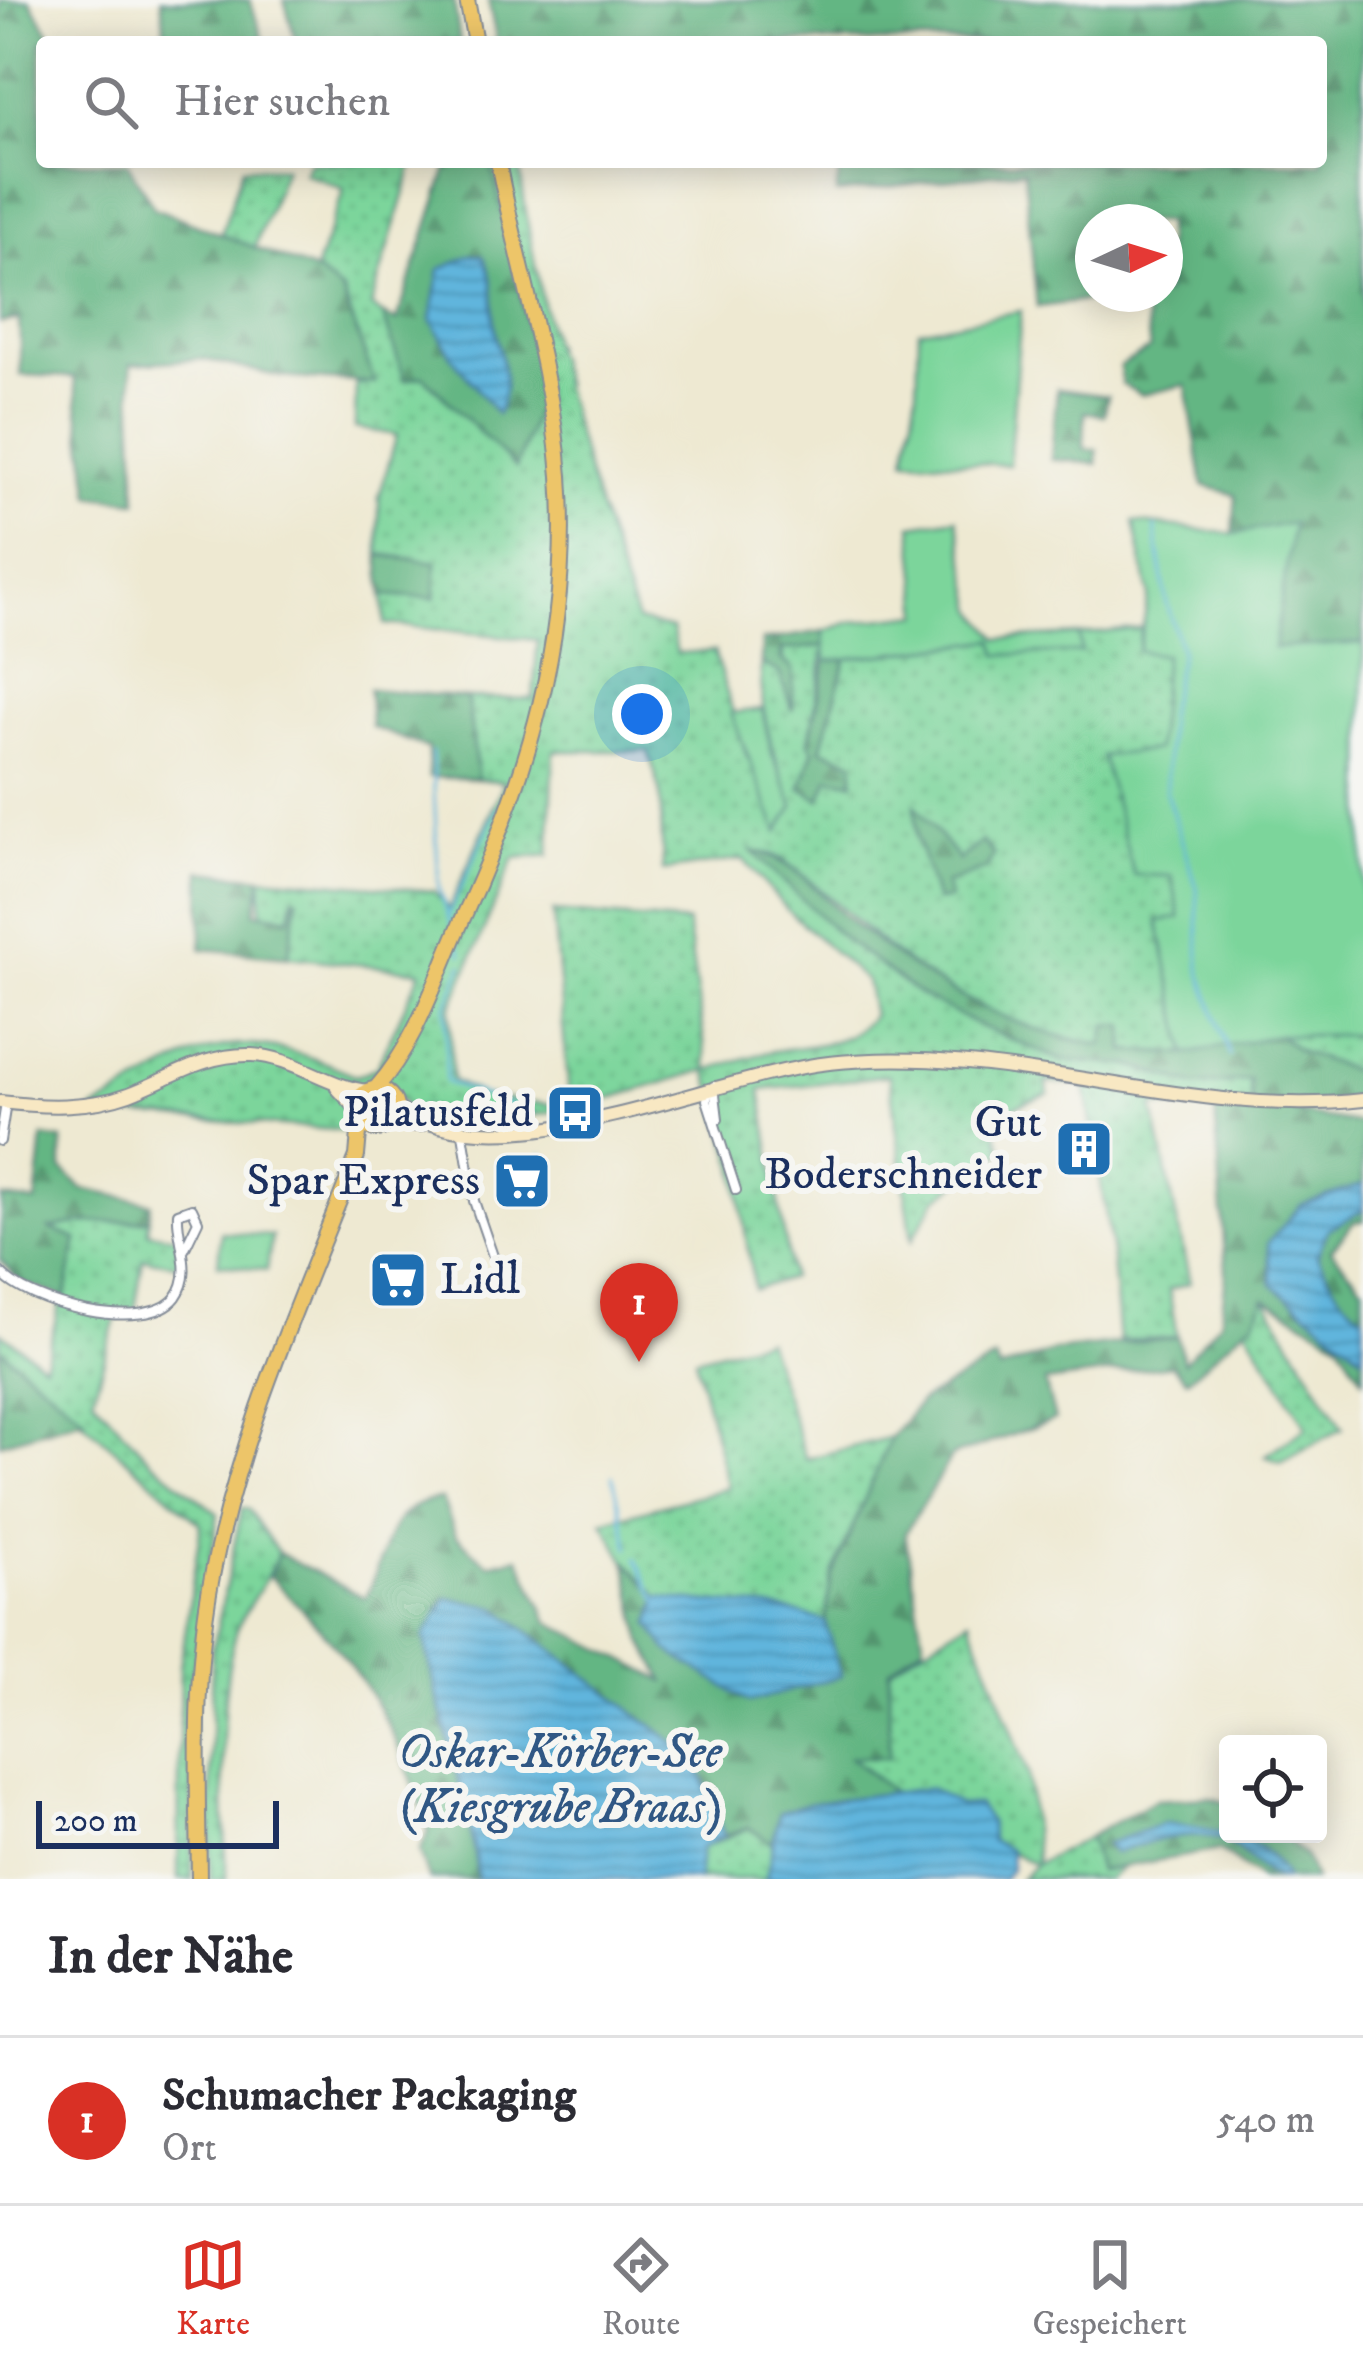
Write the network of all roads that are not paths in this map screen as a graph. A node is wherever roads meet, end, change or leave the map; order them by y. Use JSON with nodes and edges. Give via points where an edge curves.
{"nodes":[{"id":1,"x":467,"y":0,"type":"edge"},
{"id":2,"x":475,"y":36,"type":"edge"},
{"id":3,"x":499,"y":168,"type":"edge"},
{"id":4,"x":398,"y":1057,"type":"junction"},
{"id":5,"x":331,"y":1084,"type":"junction"},
{"id":6,"x":712,"y":1085,"type":"junction"},
{"id":7,"x":371,"y":1090,"type":"junction"},
{"id":8,"x":684,"y":1094,"type":"junction"},
{"id":9,"x":1363,"y":1100,"type":"edge"},
{"id":10,"x":394,"y":1101,"type":"junction"},
{"id":11,"x":3,"y":1102,"type":"edge"},
{"id":12,"x":712,"y":1114,"type":"junction"},
{"id":13,"x":358,"y":1115,"type":"junction"},
{"id":14,"x":428,"y":1126,"type":"junction"},
{"id":15,"x":719,"y":1126,"type":"junction"},
{"id":16,"x":384,"y":1127,"type":"junction"},
{"id":17,"x":463,"y":1134,"type":"junction"},
{"id":18,"x":0,"y":1141,"type":"edge"},
{"id":19,"x":357,"y":1156,"type":"junction"},
{"id":20,"x":736,"y":1190,"type":"dead end"},
{"id":21,"x":184,"y":1250,"type":"junction"},
{"id":22,"x":0,"y":1272,"type":"edge"},
{"id":23,"x":505,"y":1291,"type":"dead end"},
{"id":24,"x":199,"y":1879,"type":"edge"}],
"edges":[{"from":1,"to":2,"type":"main road"},
{"from":3,"to":4,"type":"main road","via":[[560,473],[552,668],[526,767]]},
{"from":4,"to":7,"type":"main road"},
{"from":4,"to":10,"type":"main road"},
{"from":5,"to":7,"type":"main road"},
{"from":5,"to":11,"type":"main road","via":[[285,1060],[253,1055],[216,1058],[100,1101]]},
{"from":5,"to":13,"type":"main road"},
{"from":6,"to":8,"type":"main road"},
{"from":6,"to":9,"type":"main road","via":[[893,1059],[1011,1065],[1280,1103]]},
{"from":6,"to":12,"type":"street"},
{"from":6,"to":15,"type":"street"},
{"from":7,"to":10,"type":"main road"},
{"from":7,"to":13,"type":"main road"},
{"from":8,"to":12,"type":"street"},
{"from":8,"to":17,"type":"main road","via":[[550,1128]]},
{"from":10,"to":14,"type":"main road"},
{"from":10,"to":16,"type":"main road"},
{"from":11,"to":18,"type":"street"},
{"from":12,"to":15,"type":"street"},
{"from":13,"to":16,"type":"main road"},
{"from":13,"to":19,"type":"main road"},
{"from":14,"to":16,"type":"main road"},
{"from":14,"to":17,"type":"main road"},
{"from":15,"to":20,"type":"street"},
{"from":16,"to":19,"type":"main road"},
{"from":17,"to":23,"type":"street","via":[[474,1201]]},
{"from":19,"to":24,"type":"main road","via":[[220,1542],[200,1678]]},
{"from":21,"to":21,"type":"street","via":[[198,1220],[192,1208],[178,1213]]},
{"from":21,"to":22,"type":"street","via":[[176,1296],[140,1317],[63,1303]]}]}
